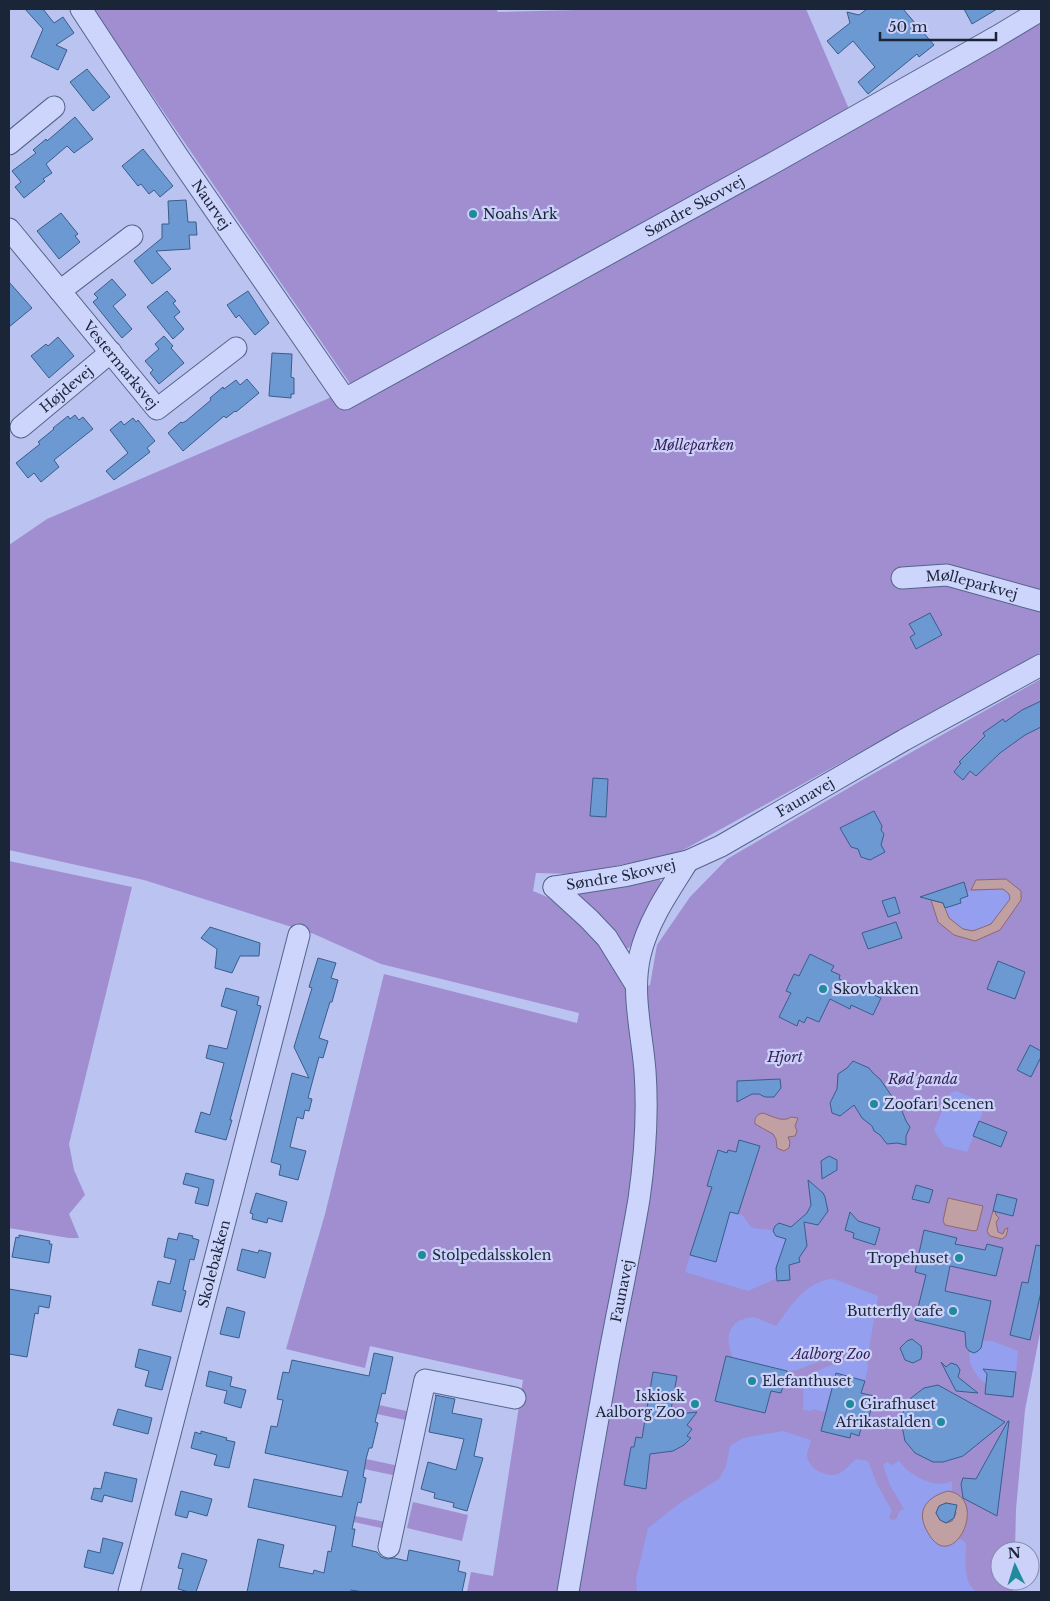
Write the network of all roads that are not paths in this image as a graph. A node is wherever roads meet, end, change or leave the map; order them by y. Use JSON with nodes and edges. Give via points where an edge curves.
{"nodes":[{"id":1,"x":81,"y":9,"type":"edge"},
{"id":2,"x":1041,"y":10,"type":"edge"},
{"id":3,"x":54,"y":107,"type":"dead end"},
{"id":4,"x":9,"y":144,"type":"edge"},
{"id":5,"x":9,"y":229,"type":"edge"},
{"id":6,"x":132,"y":236,"type":"dead end"},
{"id":7,"x":60,"y":291,"type":"junction"},
{"id":8,"x":236,"y":348,"type":"dead end"},
{"id":9,"x":110,"y":352,"type":"junction"},
{"id":10,"x":345,"y":399,"type":"joint"},
{"id":11,"x":21,"y":427,"type":"dead end"},
{"id":12,"x":902,"y":578,"type":"dead end"},
{"id":13,"x":1041,"y":600,"type":"edge"},
{"id":14,"x":1041,"y":665,"type":"edge"},
{"id":15,"x":688,"y":861,"type":"junction"},
{"id":16,"x":554,"y":887,"type":"joint"},
{"id":17,"x":300,"y":935,"type":"dead end"},
{"id":18,"x":636,"y":985,"type":"junction"},
{"id":19,"x":515,"y":1398,"type":"dead end"},
{"id":20,"x":389,"y":1547,"type":"dead end"},
{"id":21,"x":129,"y":1592,"type":"edge"},
{"id":22,"x":568,"y":1592,"type":"edge"}],
"edges":[{"from":1,"to":10,"type":"street","name":"Naurvej"},
{"from":2,"to":10,"type":"street","name":"Søndre Skovvej","via":[[783,158]]},
{"from":3,"to":4,"type":"street"},
{"from":5,"to":7,"type":"street","name":"Vestermarksvej"},
{"from":6,"to":7,"type":"street"},
{"from":7,"to":9,"type":"street","name":"Vestermarksvej"},
{"from":8,"to":9,"type":"street","name":"Vestermarksvej","via":[[157,409]]},
{"from":9,"to":11,"type":"street","name":"Højdevej"},
{"from":12,"to":13,"type":"street","name":"Mølleparkvej","via":[[947,575]]},
{"from":14,"to":15,"type":"street","name":"Faunavej","via":[[721,846]]},
{"from":15,"to":16,"type":"street","name":"Søndre Skovvej","via":[[624,876]]},
{"from":15,"to":18,"type":"street","name":"Faunavej","via":[[647,933],[640,954]]},
{"from":16,"to":18,"type":"street","name":"Faunavej","via":[[607,938]]},
{"from":17,"to":21,"type":"street","name":"Skolebakken"},
{"from":18,"to":22,"type":"street","name":"Faunavej","via":[[645,1073],[645,1140],[639,1199]]},
{"from":19,"to":20,"type":"street","via":[[425,1380]]}]}
